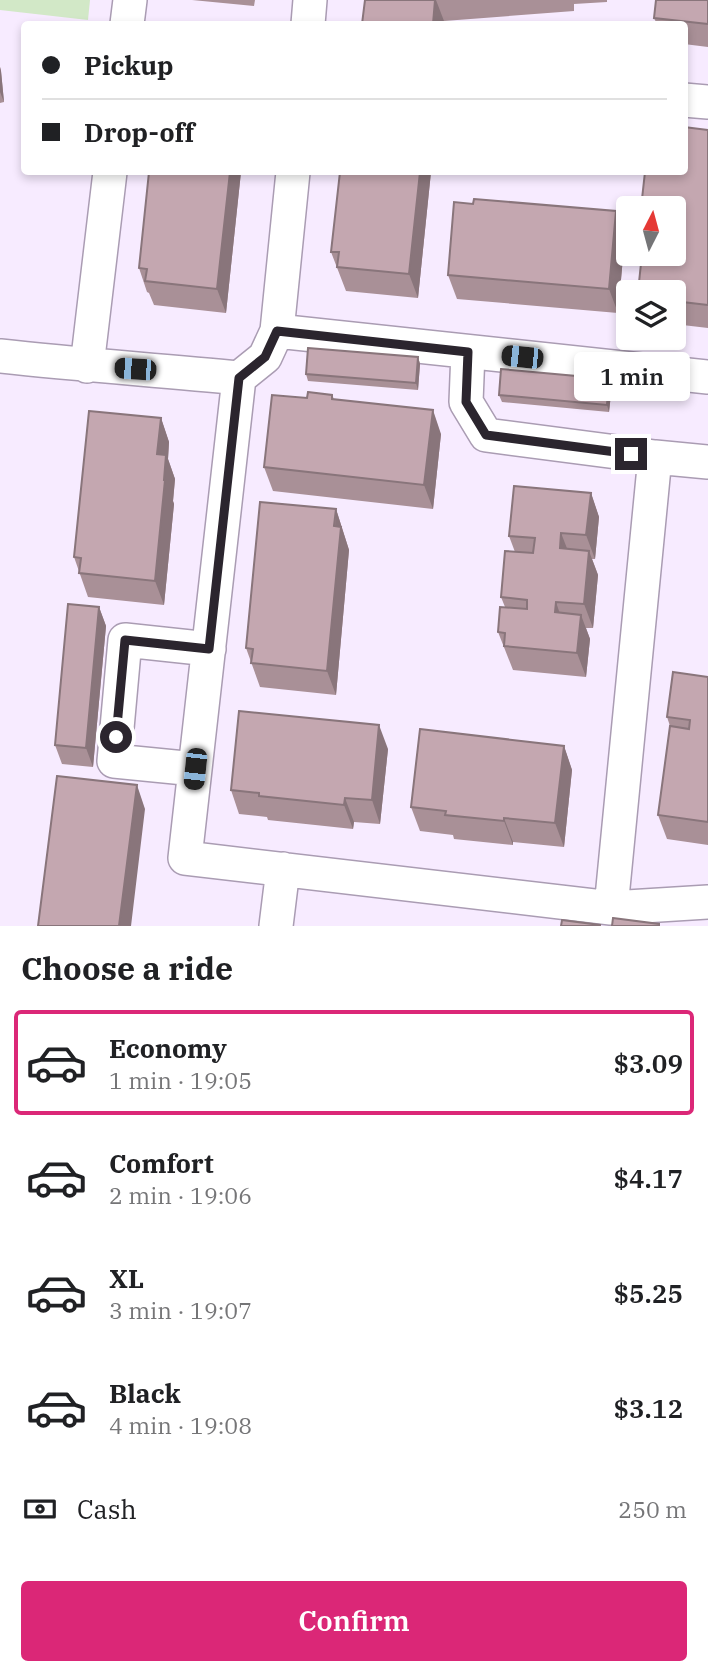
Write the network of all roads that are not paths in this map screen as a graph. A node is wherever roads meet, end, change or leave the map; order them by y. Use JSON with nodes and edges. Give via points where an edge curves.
{"nodes":[{"id":1,"x":130,"y":0,"type":"edge"},
{"id":2,"x":310,"y":0,"type":"edge"},
{"id":3,"x":127,"y":21,"type":"edge"},
{"id":4,"x":308,"y":21,"type":"edge"},
{"id":5,"x":688,"y":100,"type":"edge"},
{"id":6,"x":708,"y":102,"type":"edge"},
{"id":7,"x":110,"y":175,"type":"edge"},
{"id":8,"x":293,"y":175,"type":"edge"},
{"id":9,"x":277,"y":331,"type":"junction"},
{"id":10,"x":468,"y":352,"type":"junction"},
{"id":11,"x":0,"y":356,"type":"edge"},
{"id":12,"x":87,"y":366,"type":"junction"},
{"id":13,"x":708,"y":377,"type":"edge"},
{"id":14,"x":239,"y":378,"type":"junction"},
{"id":15,"x":655,"y":457,"type":"junction"},
{"id":16,"x":708,"y":462,"type":"edge"},
{"id":17,"x":209,"y":649,"type":"junction"},
{"id":18,"x":195,"y":769,"type":"junction"},
{"id":19,"x":283,"y":869,"type":"junction"},
{"id":20,"x":708,"y":902,"type":"edge"},
{"id":21,"x":611,"y":908,"type":"junction"},
{"id":22,"x":519,"y":912,"type":"edge"},
{"id":23,"x":276,"y":926,"type":"edge"}],
"edges":[{"from":1,"to":3,"type":"street"},
{"from":2,"to":4,"type":"street"},
{"from":5,"to":6,"type":"street"},
{"from":7,"to":12,"type":"street"},
{"from":8,"to":9,"type":"street"},
{"from":9,"to":10,"type":"street"},
{"from":9,"to":14,"type":"street","via":[[265,357]]},
{"from":10,"to":13,"type":"street"},
{"from":10,"to":15,"type":"street","via":[[466,402],[486,435]]},
{"from":11,"to":12,"type":"street"},
{"from":12,"to":14,"type":"street"},
{"from":14,"to":17,"type":"street"},
{"from":15,"to":16,"type":"street"},
{"from":15,"to":21,"type":"street"},
{"from":17,"to":18,"type":"street"},
{"from":17,"to":18,"type":"street","via":[[125,640],[114,761]]},
{"from":18,"to":19,"type":"street","via":[[185,858]]},
{"from":19,"to":22,"type":"street"},
{"from":19,"to":23,"type":"street"},
{"from":20,"to":21,"type":"street"},
{"from":21,"to":22,"type":"street"}]}
